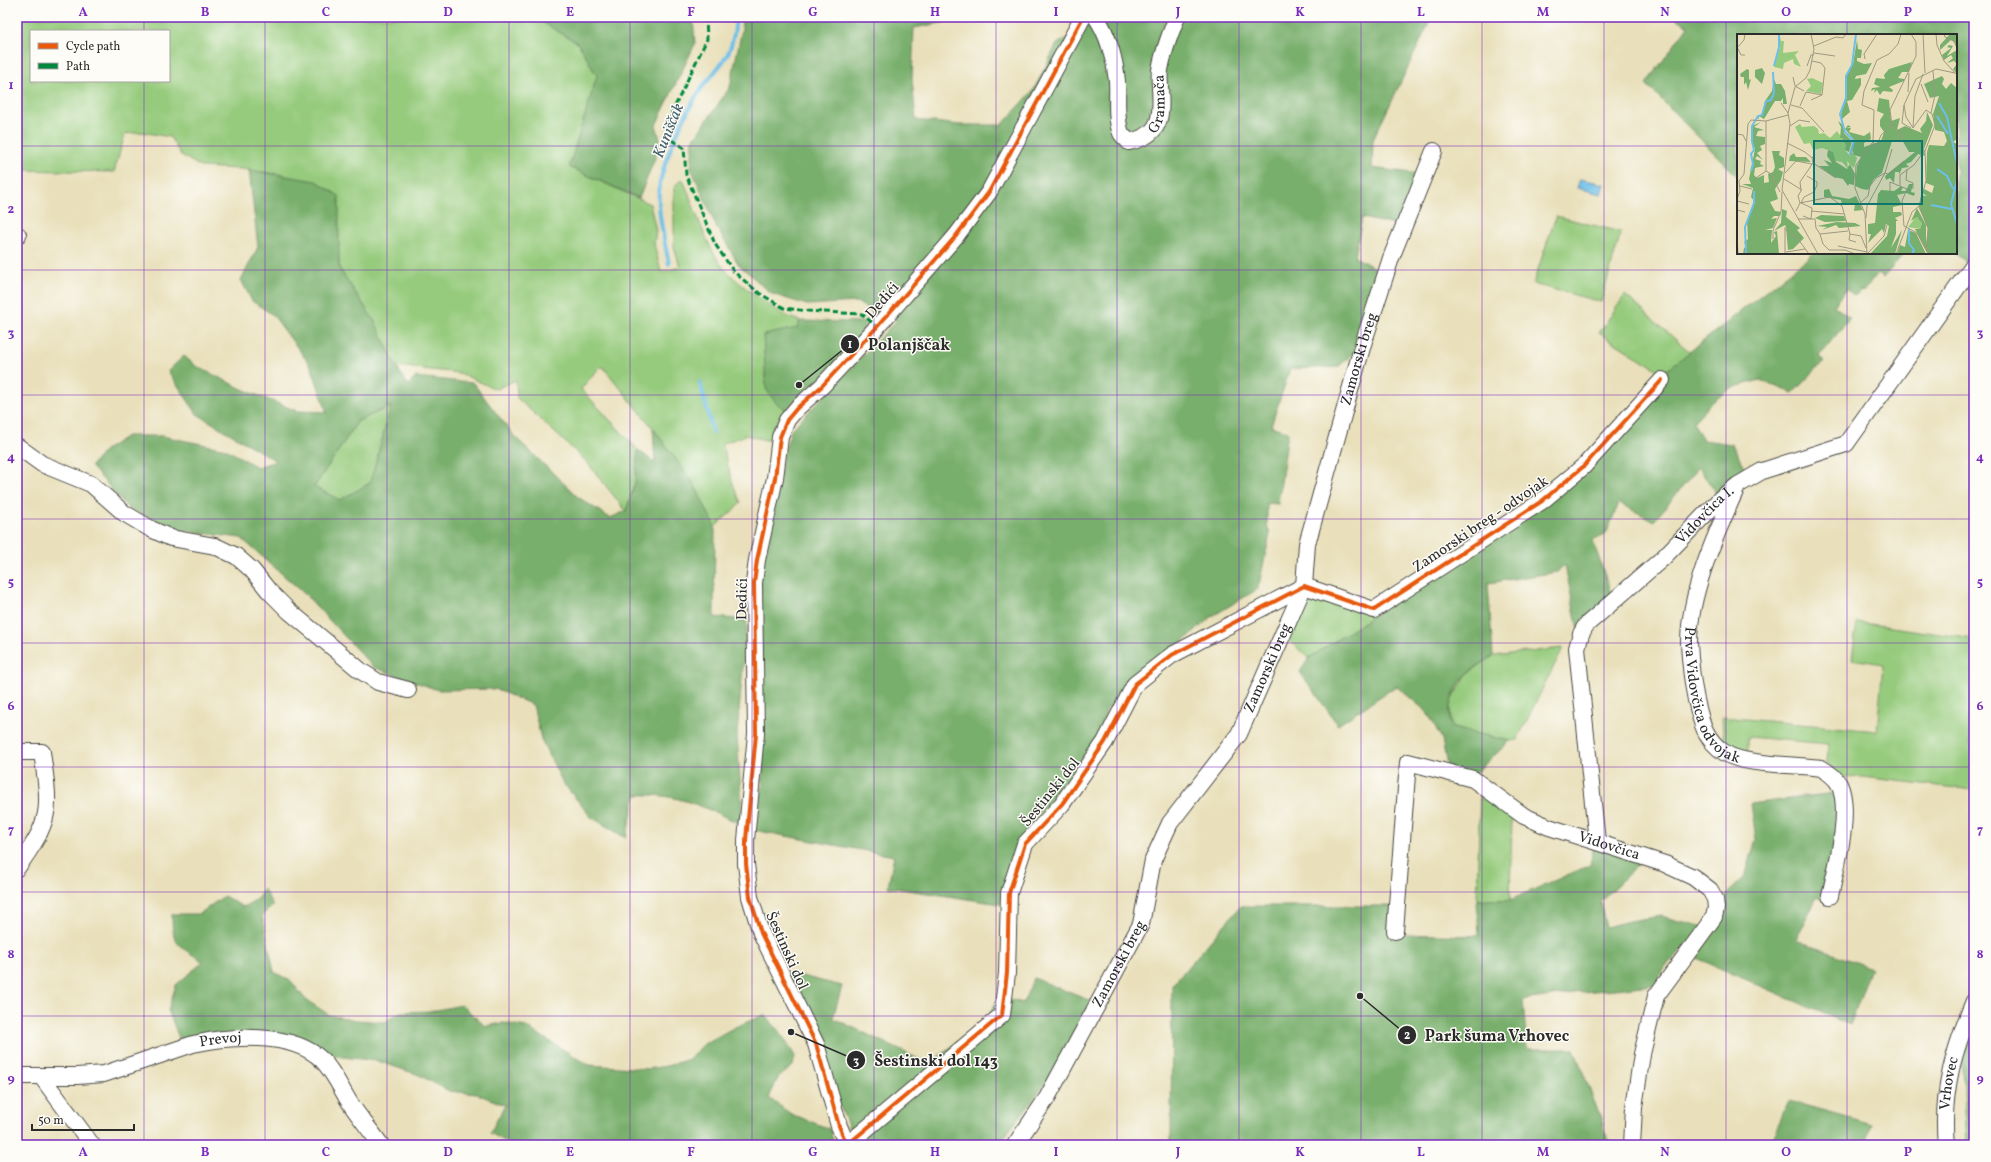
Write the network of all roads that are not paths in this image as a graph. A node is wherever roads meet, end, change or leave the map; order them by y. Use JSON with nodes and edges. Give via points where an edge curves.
{"nodes":[{"id":1,"x":1084,"y":17,"type":"edge"},
{"id":2,"x":1096,"y":17,"type":"edge"},
{"id":3,"x":1177,"y":17,"type":"edge"},
{"id":4,"x":1434,"y":151,"type":"dead end"},
{"id":5,"x":1974,"y":264,"type":"edge"},
{"id":6,"x":1662,"y":380,"type":"dead end"},
{"id":7,"x":17,"y":446,"type":"edge"},
{"id":8,"x":1738,"y":485,"type":"junction"},
{"id":9,"x":1304,"y":586,"type":"junction"},
{"id":10,"x":408,"y":690,"type":"dead end"},
{"id":11,"x":756,"y":734,"type":"joint"},
{"id":12,"x":17,"y":752,"type":"edge"},
{"id":13,"x":1597,"y":842,"type":"junction"},
{"id":14,"x":17,"y":868,"type":"edge"},
{"id":15,"x":1830,"y":896,"type":"dead end"},
{"id":16,"x":1395,"y":930,"type":"dead end"},
{"id":17,"x":1974,"y":1001,"type":"edge"},
{"id":18,"x":17,"y":1076,"type":"edge"},
{"id":19,"x":41,"y":1076,"type":"junction"},
{"id":20,"x":92,"y":1145,"type":"edge"},
{"id":21,"x":381,"y":1145,"type":"edge"},
{"id":22,"x":847,"y":1145,"type":"edge"},
{"id":23,"x":1015,"y":1145,"type":"edge"},
{"id":24,"x":1632,"y":1145,"type":"edge"},
{"id":25,"x":1946,"y":1145,"type":"edge"}],
"edges":[{"from":1,"to":11,"type":"street","name":"Dedići","via":[[1015,146],[984,198],[956,236],[822,386],[787,420],[780,437],[775,478],[754,583]]},
{"from":2,"to":3,"type":"street","name":"Gramača","via":[[1102,25],[1117,80],[1121,133],[1129,142],[1143,139],[1156,129],[1161,105],[1160,72]]},
{"from":4,"to":9,"type":"street","name":"Zamorski breg","via":[[1391,258],[1364,344],[1307,544]]},
{"from":5,"to":8,"type":"street","name":"Vidovčica I.","via":[[1846,444],[1762,471]]},
{"from":6,"to":9,"type":"street","name":"Zamorski breg - odvojak","via":[[1584,466],[1542,501],[1374,610]]},
{"from":7,"to":10,"type":"street","via":[[42,464],[91,484],[124,513],[151,529],[171,538],[215,546],[236,556],[289,611],[361,671],[378,682]]},
{"from":8,"to":13,"type":"street","name":"Vidovčica I.","via":[[1720,498],[1663,558],[1586,625],[1581,634],[1577,660]]},
{"from":8,"to":15,"type":"street","name":"Prva Vidovčica odvojak","via":[[1716,534],[1692,613],[1689,642],[1700,721],[1709,740],[1726,754],[1751,761],[1821,768],[1838,782],[1844,802],[1841,846]]},
{"from":9,"to":22,"type":"street","name":"Šestinski dol","via":[[1172,655],[1135,684],[1105,742],[1062,804],[1025,844],[1009,893],[1007,973],[1002,1015]]},
{"from":9,"to":23,"type":"street","name":"Zamorski breg","via":[[1239,734],[1170,823],[1153,860],[1141,924],[1047,1098]]},
{"from":11,"to":22,"type":"street","name":"Šestinski dol","via":[[746,840],[750,897],[761,933],[816,1044],[839,1126]]},
{"from":12,"to":14,"type":"street","via":[[42,752],[48,810],[41,831]]},
{"from":13,"to":16,"type":"street","name":"Vidovčica","via":[[1524,816],[1473,779],[1408,762]]},
{"from":13,"to":24,"type":"street","name":"Vidovčica","via":[[1665,864],[1693,877],[1710,890],[1716,908],[1707,928],[1656,996],[1642,1054],[1634,1107]]},
{"from":17,"to":25,"type":"street","name":"Vrhovec","via":[[1954,1052],[1947,1082],[1944,1121]]},
{"from":18,"to":19,"type":"street","name":"Prevoj"},
{"from":19,"to":20,"type":"street"},
{"from":19,"to":21,"type":"street","name":"Prevoj","via":[[104,1074],[208,1041],[248,1039],[286,1042],[299,1046],[322,1060]]}]}
